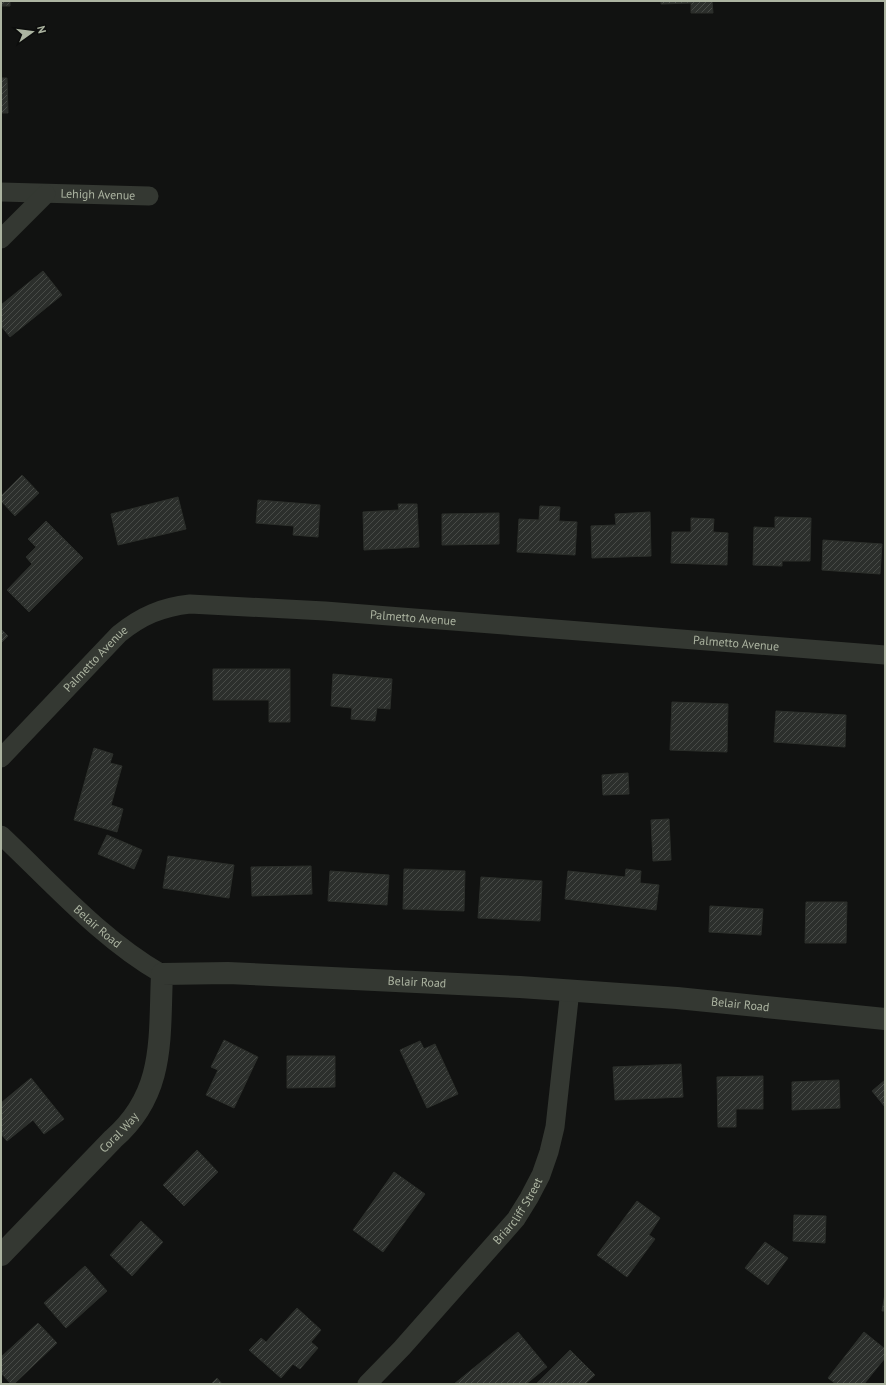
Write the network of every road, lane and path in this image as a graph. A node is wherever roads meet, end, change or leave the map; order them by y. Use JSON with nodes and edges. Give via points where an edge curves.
{"nodes":[{"id":1,"x":1,"y":192,"type":"edge"},
{"id":2,"x":46,"y":194,"type":"junction"},
{"id":3,"x":149,"y":196,"type":"dead end"},
{"id":4,"x":1,"y":239,"type":"edge"},
{"id":5,"x":885,"y":655,"type":"edge"},
{"id":6,"x":1,"y":758,"type":"edge"},
{"id":7,"x":1,"y":835,"type":"edge"},
{"id":8,"x":162,"y":974,"type":"junction"},
{"id":9,"x":570,"y":990,"type":"junction"},
{"id":10,"x":885,"y":1019,"type":"edge"},
{"id":11,"x":1,"y":1255,"type":"edge"},
{"id":12,"x":367,"y":1384,"type":"edge"}],
"edges":[{"from":1,"to":2,"type":"street","name":"Lehigh Avenue"},
{"from":2,"to":3,"type":"street","name":"Lehigh Avenue"},
{"from":2,"to":4,"type":"street","name":"Lehigh Avenue"},
{"from":5,"to":6,"type":"street","name":"Palmetto Avenue","via":[[325,611],[190,604],[170,606],[151,612],[119,634]]},
{"from":7,"to":8,"type":"street","name":"Belair Road","via":[[115,942],[136,959]]},
{"from":8,"to":9,"type":"street","name":"Belair Road","via":[[228,973]]},
{"from":8,"to":11,"type":"street","name":"Coral Way","via":[[154,1078],[140,1110],[128,1126]]},
{"from":9,"to":10,"type":"street","name":"Belair Road"},
{"from":9,"to":12,"type":"street","name":"Briarcliff Street","via":[[555,1127],[541,1175],[516,1219]]}]}
